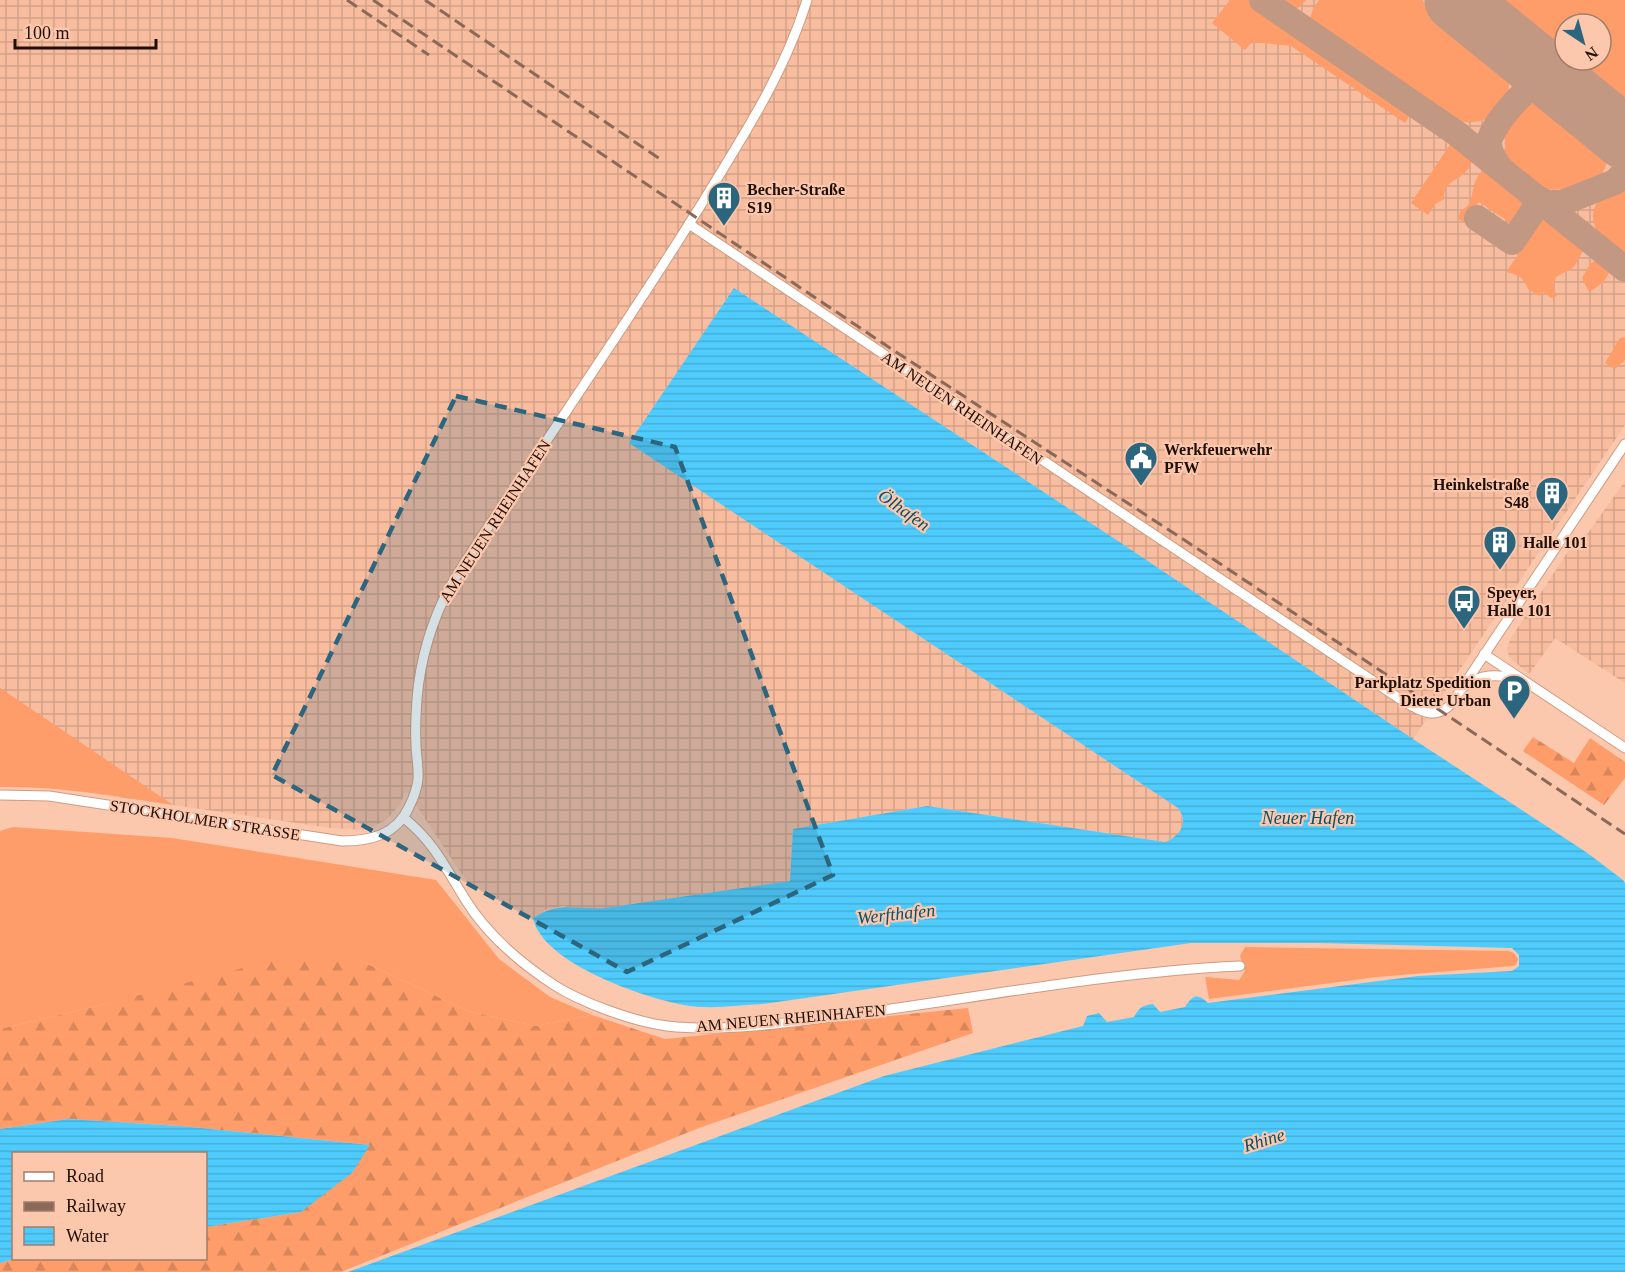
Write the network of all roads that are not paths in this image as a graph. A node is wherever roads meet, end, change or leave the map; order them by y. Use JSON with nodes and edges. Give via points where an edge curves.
{"nodes":[{"id":1,"x":807,"y":0,"type":"edge"},
{"id":2,"x":689,"y":224,"type":"junction"},
{"id":3,"x":1625,"y":444,"type":"edge"},
{"id":4,"x":1484,"y":654,"type":"junction"},
{"id":5,"x":1520,"y":679,"type":"junction"},
{"id":6,"x":1461,"y":689,"type":"junction"},
{"id":7,"x":1625,"y":748,"type":"edge"},
{"id":8,"x":0,"y":795,"type":"edge"},
{"id":9,"x":404,"y":818,"type":"junction"},
{"id":10,"x":1240,"y":966,"type":"dead end"}],
"edges":[{"from":1,"to":2,"type":"street","via":[[768,96]]},
{"from":2,"to":6,"type":"street","name":"AM NEUEN RHEINHAFEN","via":[[1400,699],[1431,714],[1448,708]]},
{"from":2,"to":9,"type":"street","name":"AM NEUEN RHEINHAFEN","via":[[479,541],[439,608],[417,696],[418,779]]},
{"from":3,"to":4,"type":"street"},
{"from":4,"to":5,"type":"street"},
{"from":4,"to":6,"type":"street"},
{"from":5,"to":6,"type":"street","via":[[1491,675]]},
{"from":5,"to":7,"type":"street"},
{"from":8,"to":9,"type":"street","name":"STOCKHOLMER STRASSE","via":[[58,797],[342,841],[376,838]]},
{"from":9,"to":10,"type":"street","name":"AM NEUEN RHEINHAFEN","via":[[438,852],[466,900],[494,937],[516,957],[556,986],[592,1005],[665,1026],[710,1029],[827,1017],[1141,973]]}]}
